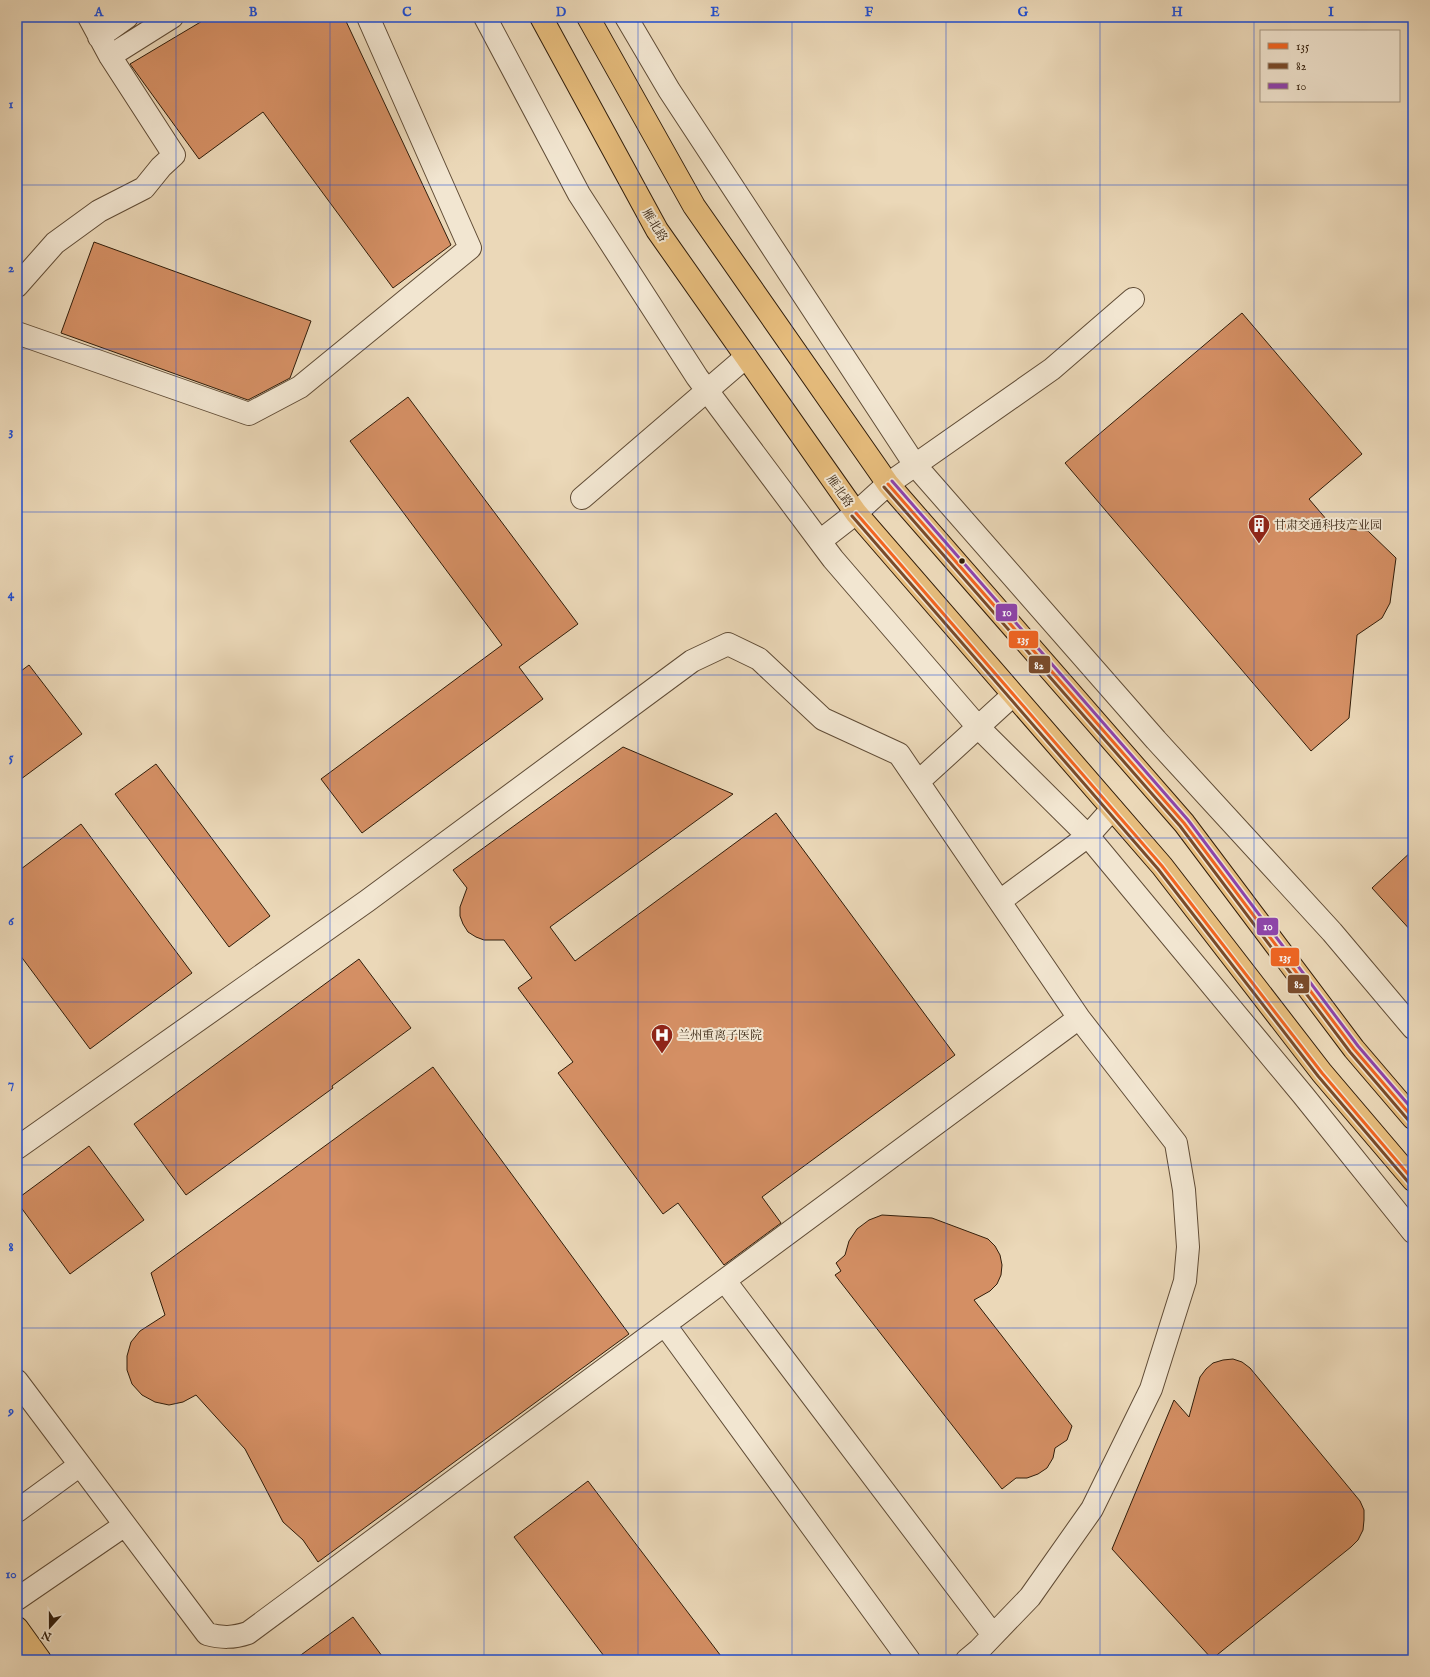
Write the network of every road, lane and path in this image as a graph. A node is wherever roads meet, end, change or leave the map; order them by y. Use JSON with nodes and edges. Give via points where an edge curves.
{"nodes":[{"id":1,"x":89,"y":17,"type":"edge"},
{"id":2,"x":127,"y":17,"type":"edge"},
{"id":3,"x":172,"y":17,"type":"edge"},
{"id":4,"x":368,"y":17,"type":"edge"},
{"id":5,"x":485,"y":17,"type":"edge"},
{"id":6,"x":541,"y":17,"type":"edge"},
{"id":7,"x":588,"y":17,"type":"edge"},
{"id":8,"x":626,"y":17,"type":"edge"},
{"id":9,"x":99,"y":37,"type":"junction"},
{"id":10,"x":110,"y":56,"type":"junction"},
{"id":11,"x":17,"y":286,"type":"edge"},
{"id":12,"x":1133,"y":299,"type":"dead end"},
{"id":13,"x":17,"y":333,"type":"edge"},
{"id":14,"x":746,"y":357,"type":"junction"},
{"id":15,"x":708,"y":392,"type":"junction"},
{"id":16,"x":915,"y":465,"type":"junction"},
{"id":17,"x":888,"y":484,"type":"junction"},
{"id":18,"x":582,"y":498,"type":"dead end"},
{"id":19,"x":856,"y":513,"type":"junction"},
{"id":20,"x":820,"y":541,"type":"junction"},
{"id":21,"x":1013,"y":695,"type":"junction"},
{"id":22,"x":978,"y":727,"type":"junction"},
{"id":23,"x":918,"y":782,"type":"junction"},
{"id":24,"x":1112,"y":809,"type":"junction"},
{"id":25,"x":1088,"y":836,"type":"junction"},
{"id":26,"x":1000,"y":901,"type":"junction"},
{"id":27,"x":1079,"y":1018,"type":"junction"},
{"id":28,"x":1413,"y":1028,"type":"edge"},
{"id":29,"x":1413,"y":1118,"type":"edge"},
{"id":30,"x":17,"y":1148,"type":"edge"},
{"id":31,"x":1413,"y":1180,"type":"edge"},
{"id":32,"x":1413,"y":1232,"type":"edge"},
{"id":33,"x":725,"y":1281,"type":"junction"},
{"id":34,"x":665,"y":1325,"type":"junction"},
{"id":35,"x":17,"y":1381,"type":"edge"},
{"id":36,"x":80,"y":1465,"type":"junction"},
{"id":37,"x":17,"y":1511,"type":"edge"},
{"id":38,"x":125,"y":1525,"type":"junction"},
{"id":39,"x":17,"y":1599,"type":"edge"},
{"id":40,"x":17,"y":1628,"type":"edge"},
{"id":41,"x":993,"y":1635,"type":"junction"},
{"id":42,"x":40,"y":1660,"type":"edge"},
{"id":43,"x":909,"y":1660,"type":"edge"},
{"id":44,"x":967,"y":1660,"type":"edge"}],
"edges":[{"from":1,"to":9,"type":"street"},
{"from":2,"to":9,"type":"street"},
{"from":3,"to":10,"type":"street"},
{"from":4,"to":13,"type":"street","via":[[470,248],[300,387],[249,414]]},
{"from":5,"to":15,"type":"street","via":[[579,194]]},
{"from":6,"to":14,"type":"main road","name":"雁北路","via":[[657,230]]},
{"from":7,"to":17,"type":"main road","via":[[694,206]]},
{"from":8,"to":16,"type":"street","via":[[669,90]]},
{"from":9,"to":10,"type":"street"},
{"from":10,"to":11,"type":"street","via":[[174,155],[144,188],[99,211],[55,243]]},
{"from":12,"to":16,"type":"street","via":[[1052,369]]},
{"from":14,"to":15,"type":"street"},
{"from":14,"to":19,"type":"main road","name":"雁北路"},
{"from":15,"to":18,"type":"street"},
{"from":15,"to":20,"type":"street"},
{"from":16,"to":17,"type":"street"},
{"from":16,"to":28,"type":"street","via":[[1156,740],[1332,932]]},
{"from":17,"to":19,"type":"street"},
{"from":17,"to":29,"type":"main road","via":[[1184,823],[1354,1049]]},
{"from":19,"to":20,"type":"street"},
{"from":19,"to":21,"type":"main road","name":"雁北路"},
{"from":20,"to":22,"type":"street"},
{"from":21,"to":22,"type":"street"},
{"from":21,"to":24,"type":"main road","name":"雁北路"},
{"from":22,"to":23,"type":"street"},
{"from":22,"to":25,"type":"street"},
{"from":23,"to":26,"type":"street"},
{"from":23,"to":30,"type":"street","via":[[899,754],[823,719],[759,659],[728,644],[692,661],[367,901]]},
{"from":24,"to":25,"type":"street"},
{"from":24,"to":31,"type":"main road","name":"雁北路","via":[[1162,866],[1322,1073]]},
{"from":25,"to":26,"type":"street"},
{"from":25,"to":32,"type":"street","via":[[1303,1094]]},
{"from":26,"to":27,"type":"street"},
{"from":27,"to":33,"type":"street"},
{"from":27,"to":41,"type":"street","via":[[1176,1143],[1185,1197],[1188,1247],[1185,1281],[1150,1389],[1092,1510],[1030,1597]]},
{"from":33,"to":34,"type":"street"},
{"from":33,"to":41,"type":"street"},
{"from":34,"to":38,"type":"street","via":[[248,1633],[221,1638],[207,1634]]},
{"from":34,"to":43,"type":"street"},
{"from":35,"to":36,"type":"street"},
{"from":36,"to":37,"type":"street"},
{"from":36,"to":38,"type":"street"},
{"from":38,"to":39,"type":"street"},
{"from":40,"to":42,"type":"main road"},
{"from":41,"to":44,"type":"street"}]}
